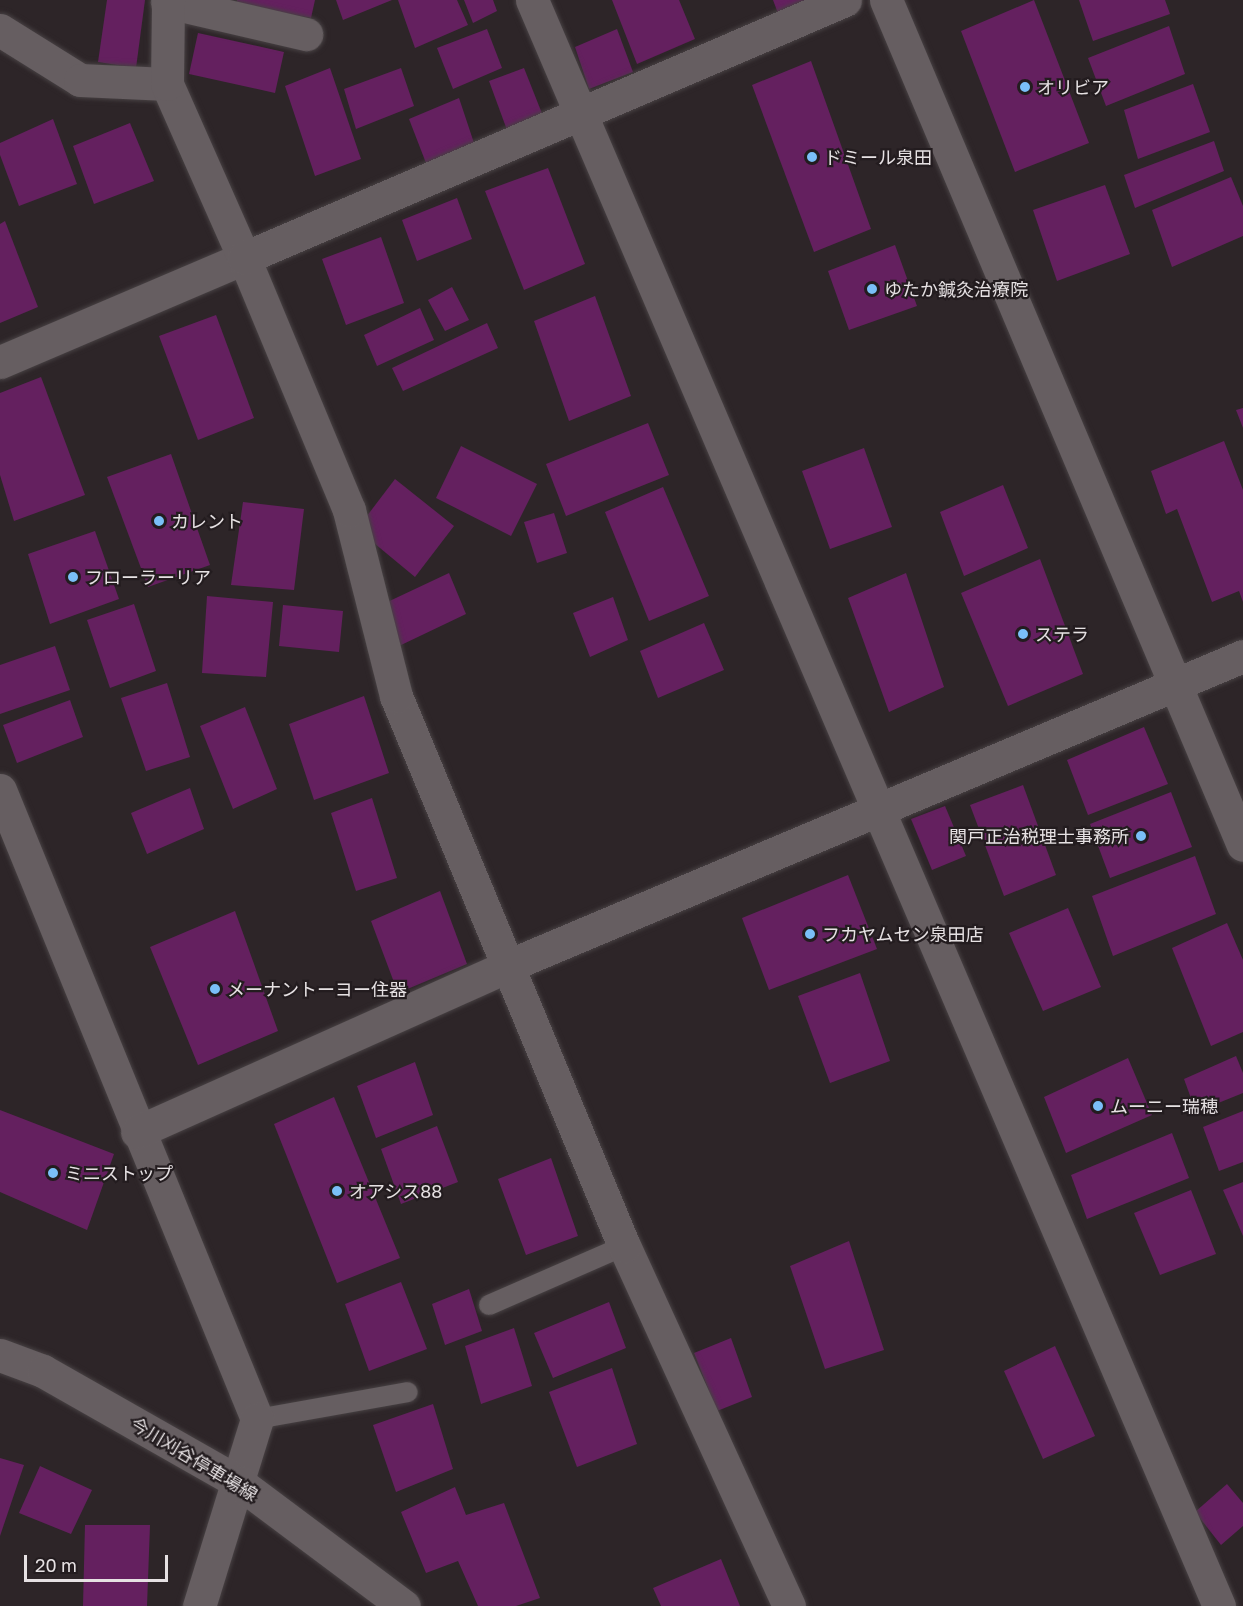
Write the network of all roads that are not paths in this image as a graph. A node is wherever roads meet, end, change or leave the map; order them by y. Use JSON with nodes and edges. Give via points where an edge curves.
{"nodes":[{"id":1,"x":532,"y":0,"type":"edge"},
{"id":2,"x":845,"y":0,"type":"edge"},
{"id":3,"x":886,"y":0,"type":"edge"},
{"id":4,"x":167,"y":1,"type":"edge"},
{"id":5,"x":0,"y":30,"type":"edge"},
{"id":6,"x":306,"y":34,"type":"dead end"},
{"id":7,"x":167,"y":84,"type":"junction"},
{"id":8,"x":581,"y":115,"type":"junction"},
{"id":9,"x":244,"y":258,"type":"junction"},
{"id":10,"x":0,"y":362,"type":"edge"},
{"id":11,"x":1243,"y":656,"type":"edge"},
{"id":12,"x":1176,"y":686,"type":"junction"},
{"id":13,"x":0,"y":790,"type":"edge"},
{"id":14,"x":879,"y":809,"type":"junction"},
{"id":15,"x":1243,"y":844,"type":"edge"},
{"id":16,"x":510,"y":965,"type":"junction"},
{"id":17,"x":137,"y":1132,"type":"junction"},
{"id":18,"x":624,"y":1246,"type":"junction"},
{"id":19,"x":489,"y":1305,"type":"dead end"},
{"id":20,"x":0,"y":1355,"type":"edge"},
{"id":21,"x":408,"y":1392,"type":"dead end"},
{"id":22,"x":257,"y":1419,"type":"junction"},
{"id":23,"x":238,"y":1482,"type":"junction"},
{"id":24,"x":199,"y":1606,"type":"edge"},
{"id":25,"x":404,"y":1606,"type":"edge"},
{"id":26,"x":789,"y":1606,"type":"edge"},
{"id":27,"x":1219,"y":1606,"type":"edge"}],
"edges":[{"from":1,"to":8,"type":"street"},
{"from":2,"to":8,"type":"street"},
{"from":3,"to":12,"type":"street"},
{"from":4,"to":6,"type":"street"},
{"from":4,"to":7,"type":"street"},
{"from":5,"to":7,"type":"street","via":[[80,80]]},
{"from":7,"to":9,"type":"street"},
{"from":8,"to":9,"type":"street"},
{"from":8,"to":14,"type":"street"},
{"from":9,"to":10,"type":"street"},
{"from":9,"to":16,"type":"street","via":[[349,510],[396,696]]},
{"from":11,"to":12,"type":"street"},
{"from":12,"to":14,"type":"street"},
{"from":12,"to":15,"type":"street"},
{"from":13,"to":17,"type":"street"},
{"from":14,"to":16,"type":"street"},
{"from":14,"to":27,"type":"street"},
{"from":16,"to":17,"type":"street"},
{"from":16,"to":18,"type":"street"},
{"from":17,"to":22,"type":"street"},
{"from":18,"to":19,"type":"lane"},
{"from":18,"to":26,"type":"street"},
{"from":20,"to":23,"type":"street","name":"今川刈谷停車場線","via":[[43,1371]]},
{"from":21,"to":22,"type":"lane"},
{"from":22,"to":23,"type":"street"},
{"from":23,"to":24,"type":"street"},
{"from":23,"to":25,"type":"street","name":"今川刈谷停車場線"}]}
